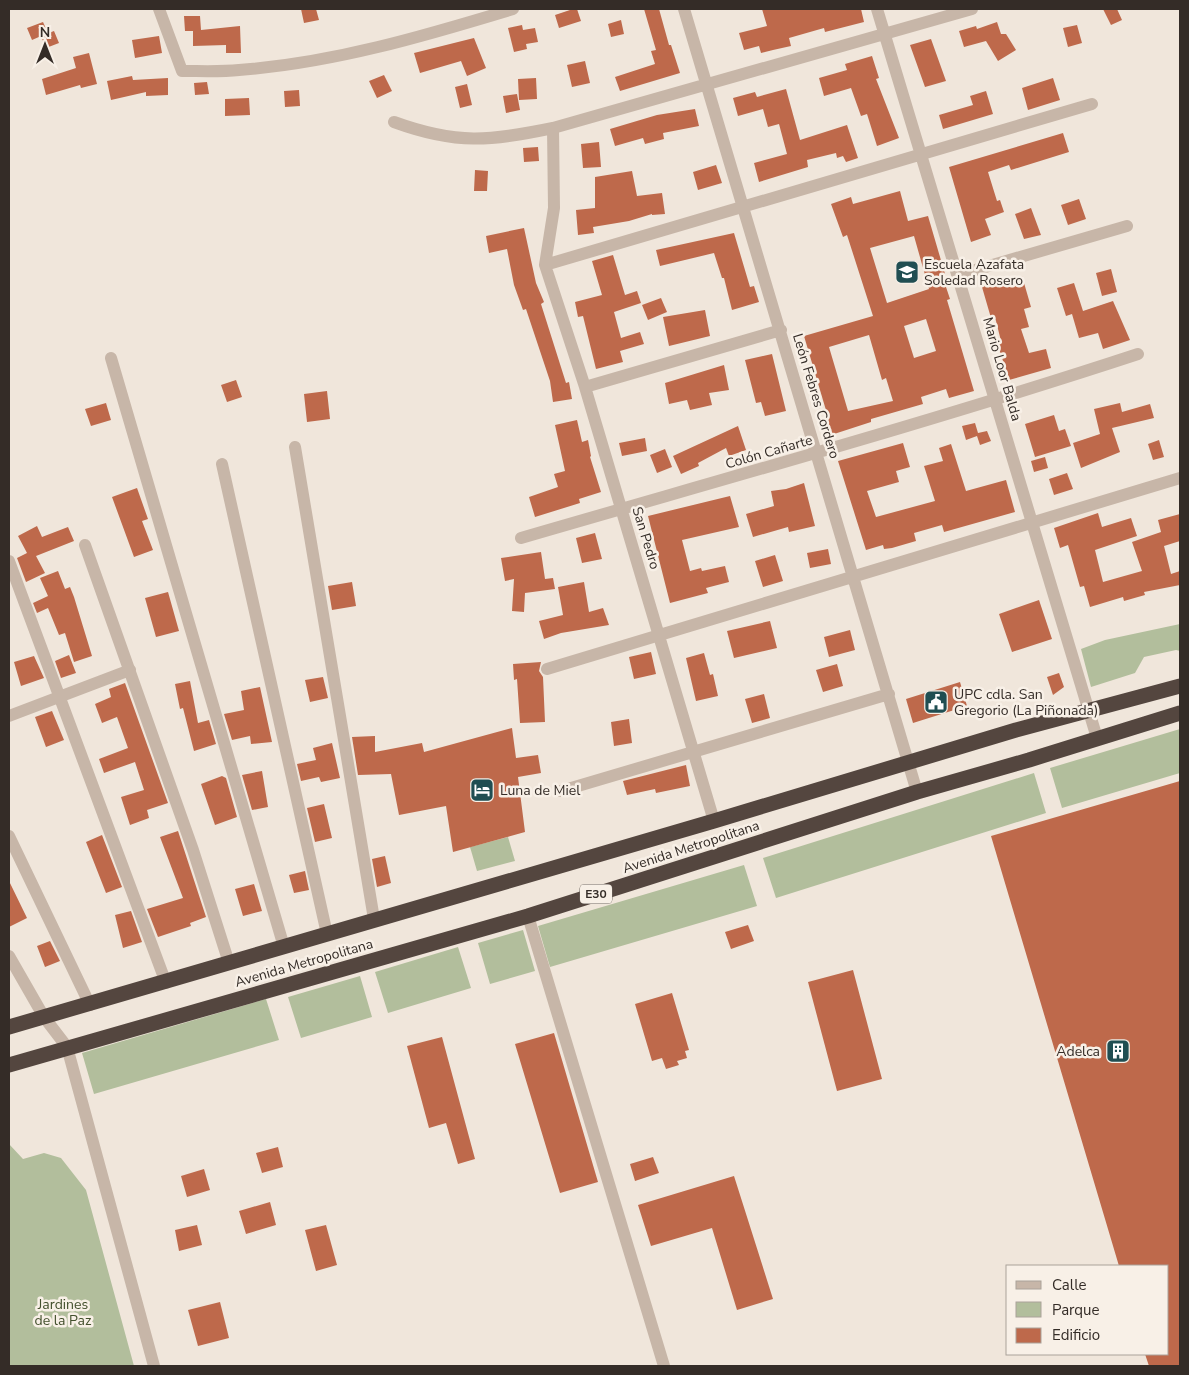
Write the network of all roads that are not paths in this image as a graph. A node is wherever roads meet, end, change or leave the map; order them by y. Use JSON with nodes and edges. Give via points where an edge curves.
{"nodes":[{"id":1,"x":159,"y":9,"type":"edge"},
{"id":2,"x":513,"y":9,"type":"edge"},
{"id":3,"x":684,"y":9,"type":"edge"},
{"id":4,"x":877,"y":9,"type":"edge"},
{"id":5,"x":972,"y":9,"type":"edge"},
{"id":6,"x":884,"y":33,"type":"junction"},
{"id":7,"x":706,"y":84,"type":"junction"},
{"id":8,"x":1092,"y":104,"type":"dead end"},
{"id":9,"x":394,"y":122,"type":"dead end"},
{"id":10,"x":553,"y":128,"type":"junction"},
{"id":11,"x":922,"y":154,"type":"junction"},
{"id":12,"x":744,"y":207,"type":"junction"},
{"id":13,"x":1127,"y":226,"type":"dead end"},
{"id":14,"x":545,"y":265,"type":"junction"},
{"id":15,"x":958,"y":275,"type":"junction"},
{"id":16,"x":781,"y":330,"type":"junction"},
{"id":17,"x":1138,"y":354,"type":"dead end"},
{"id":18,"x":111,"y":358,"type":"dead end"},
{"id":19,"x":585,"y":387,"type":"junction"},
{"id":20,"x":995,"y":401,"type":"junction"},
{"id":21,"x":296,"y":447,"type":"dead end"},
{"id":22,"x":818,"y":454,"type":"junction"},
{"id":23,"x":222,"y":464,"type":"dead end"},
{"id":24,"x":1180,"y":478,"type":"edge"},
{"id":25,"x":621,"y":509,"type":"junction"},
{"id":26,"x":1031,"y":524,"type":"junction"},
{"id":27,"x":521,"y":538,"type":"dead end"},
{"id":28,"x":85,"y":545,"type":"dead end"},
{"id":29,"x":9,"y":561,"type":"edge"},
{"id":30,"x":854,"y":576,"type":"junction"},
{"id":31,"x":660,"y":635,"type":"junction"},
{"id":32,"x":547,"y":669,"type":"dead end"},
{"id":33,"x":130,"y":670,"type":"junction"},
{"id":34,"x":1180,"y":686,"type":"edge"},
{"id":35,"x":889,"y":694,"type":"junction"},
{"id":36,"x":59,"y":698,"type":"junction"},
{"id":37,"x":1089,"y":712,"type":"junction"},
{"id":38,"x":1180,"y":713,"type":"edge"},
{"id":39,"x":9,"y":716,"type":"edge"},
{"id":40,"x":1097,"y":738,"type":"junction"},
{"id":41,"x":693,"y":752,"type":"junction"},
{"id":42,"x":908,"y":762,"type":"junction"},
{"id":43,"x":561,"y":791,"type":"dead end"},
{"id":44,"x":917,"y":792,"type":"junction"},
{"id":45,"x":714,"y":821,"type":"junction"},
{"id":46,"x":9,"y":836,"type":"edge"},
{"id":47,"x":528,"y":916,"type":"junction"},
{"id":48,"x":374,"y":919,"type":"junction"},
{"id":49,"x":327,"y":934,"type":"junction"},
{"id":50,"x":284,"y":947,"type":"junction"},
{"id":51,"x":9,"y":956,"type":"edge"},
{"id":52,"x":229,"y":963,"type":"junction"},
{"id":53,"x":166,"y":983,"type":"junction"},
{"id":54,"x":90,"y":1004,"type":"junction"},
{"id":55,"x":44,"y":1018,"type":"junction"},
{"id":56,"x":9,"y":1027,"type":"edge"},
{"id":57,"x":67,"y":1047,"type":"junction"},
{"id":58,"x":9,"y":1065,"type":"edge"},
{"id":59,"x":154,"y":1366,"type":"edge"},
{"id":60,"x":664,"y":1366,"type":"edge"}],
"edges":[{"from":1,"to":2,"type":"street","via":[[182,71],[238,71],[295,64],[376,48]]},
{"from":3,"to":7,"type":"street","name":"León Febres Cordero"},
{"from":4,"to":6,"type":"street","name":"Mario Loor Balda"},
{"from":5,"to":6,"type":"street"},
{"from":6,"to":7,"type":"street"},
{"from":6,"to":11,"type":"street","name":"Mario Loor Balda"},
{"from":7,"to":10,"type":"street"},
{"from":7,"to":12,"type":"street","name":"León Febres Cordero"},
{"from":8,"to":11,"type":"street"},
{"from":9,"to":10,"type":"street","via":[[461,140],[501,139]]},
{"from":10,"to":14,"type":"street","via":[[554,208]]},
{"from":11,"to":12,"type":"street"},
{"from":11,"to":15,"type":"street","name":"Mario Loor Balda"},
{"from":12,"to":14,"type":"street"},
{"from":12,"to":16,"type":"street","name":"León Febres Cordero"},
{"from":13,"to":15,"type":"street"},
{"from":14,"to":19,"type":"street","name":"San Pedro"},
{"from":15,"to":20,"type":"street","name":"Mario Loor Balda"},
{"from":16,"to":19,"type":"street"},
{"from":16,"to":22,"type":"street","name":"León Febres Cordero"},
{"from":17,"to":20,"type":"street","name":"Colón Cañarte"},
{"from":18,"to":50,"type":"street"},
{"from":19,"to":25,"type":"street","name":"San Pedro"},
{"from":20,"to":22,"type":"street","name":"Colón Cañarte"},
{"from":20,"to":26,"type":"street","name":"Mario Loor Balda"},
{"from":21,"to":48,"type":"street"},
{"from":22,"to":25,"type":"street","name":"Colón Cañarte"},
{"from":22,"to":30,"type":"street","name":"León Febres Cordero"},
{"from":23,"to":49,"type":"street"},
{"from":24,"to":26,"type":"street"},
{"from":25,"to":27,"type":"street","name":"Colón Cañarte"},
{"from":25,"to":31,"type":"street","name":"San Pedro"},
{"from":26,"to":30,"type":"street"},
{"from":26,"to":37,"type":"street","name":"Mario Loor Balda"},
{"from":28,"to":33,"type":"street"},
{"from":29,"to":36,"type":"street"},
{"from":30,"to":31,"type":"street"},
{"from":30,"to":35,"type":"street","name":"León Febres Cordero"},
{"from":31,"to":32,"type":"street"},
{"from":31,"to":41,"type":"street","name":"San Pedro"},
{"from":33,"to":36,"type":"street"},
{"from":33,"to":52,"type":"street"},
{"from":34,"to":37,"type":"highway"},
{"from":35,"to":41,"type":"street"},
{"from":35,"to":42,"type":"street","name":"León Febres Cordero"},
{"from":36,"to":39,"type":"street"},
{"from":36,"to":53,"type":"street"},
{"from":37,"to":40,"type":"street","name":"Mario Loor Balda"},
{"from":37,"to":42,"type":"highway"},
{"from":38,"to":40,"type":"highway","name":"Avenida Metropolitana","number":"E30"},
{"from":40,"to":44,"type":"highway","name":"Avenida Metropolitana","number":"E30"},
{"from":41,"to":43,"type":"street"},
{"from":41,"to":45,"type":"street","name":"San Pedro"},
{"from":42,"to":44,"type":"street","name":"León Febres Cordero"},
{"from":42,"to":45,"type":"highway"},
{"from":44,"to":47,"type":"highway","name":"Avenida Metropolitana","number":"E30"},
{"from":45,"to":48,"type":"highway"},
{"from":46,"to":54,"type":"street"},
{"from":47,"to":57,"type":"highway","name":"Avenida Metropolitana","number":"E30"},
{"from":47,"to":60,"type":"street"},
{"from":48,"to":49,"type":"highway"},
{"from":49,"to":50,"type":"highway"},
{"from":50,"to":52,"type":"highway"},
{"from":51,"to":55,"type":"street"},
{"from":52,"to":53,"type":"highway"},
{"from":53,"to":54,"type":"highway"},
{"from":54,"to":55,"type":"highway"},
{"from":55,"to":56,"type":"highway"},
{"from":55,"to":57,"type":"street"},
{"from":57,"to":58,"type":"highway","name":"Avenida Metropolitana","number":"E30"},
{"from":57,"to":59,"type":"street"}]}
